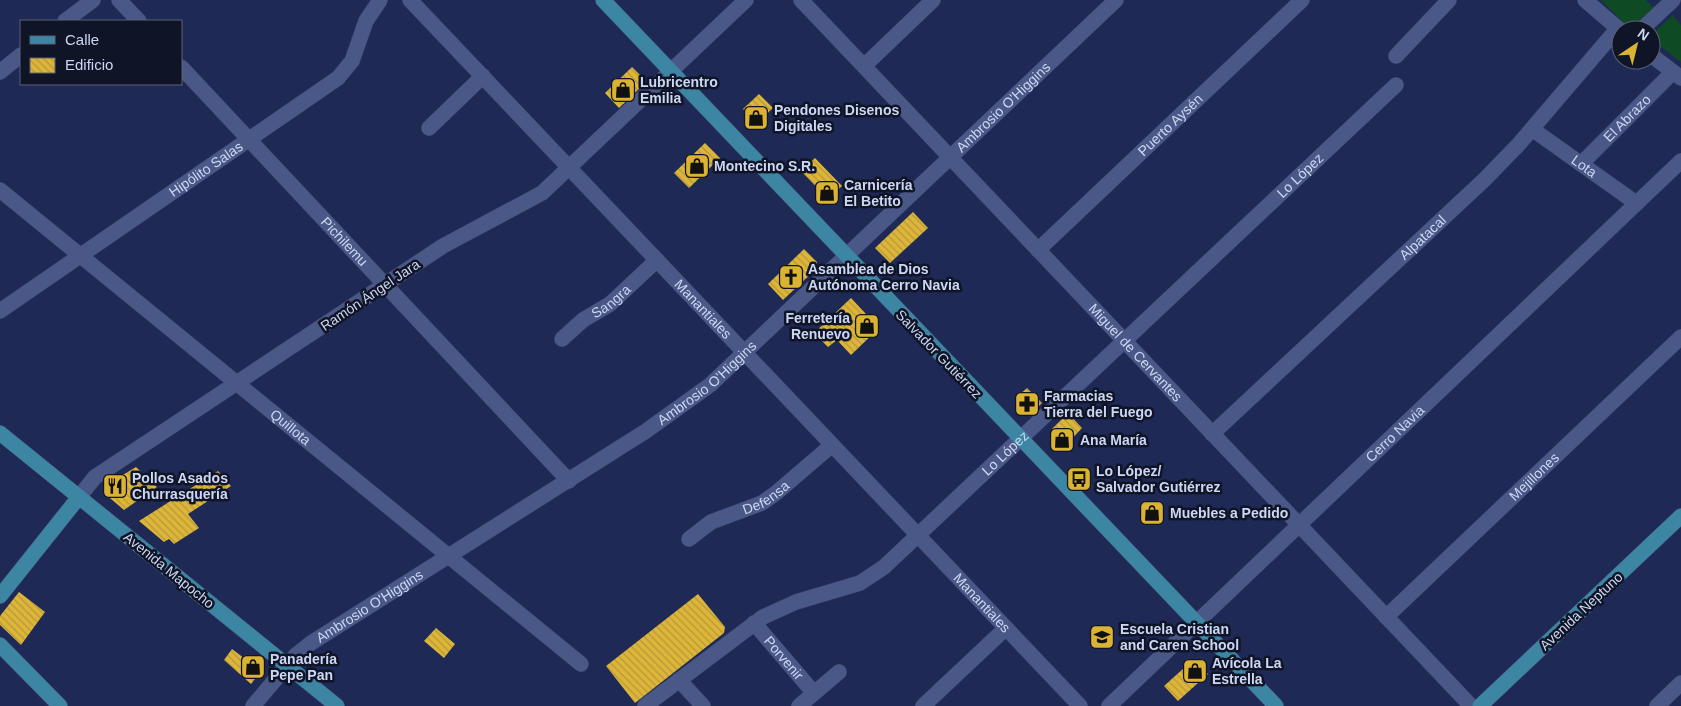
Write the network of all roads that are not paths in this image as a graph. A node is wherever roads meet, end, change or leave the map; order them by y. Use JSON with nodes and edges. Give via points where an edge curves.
{"nodes":[{"id":1,"x":92,"y":0,"type":"edge"},
{"id":2,"x":119,"y":0,"type":"edge"},
{"id":3,"x":380,"y":0,"type":"edge"},
{"id":4,"x":410,"y":0,"type":"edge"},
{"id":5,"x":603,"y":0,"type":"edge"},
{"id":6,"x":746,"y":0,"type":"edge"},
{"id":7,"x":802,"y":0,"type":"edge"},
{"id":8,"x":933,"y":0,"type":"edge"},
{"id":9,"x":1116,"y":0,"type":"edge"},
{"id":10,"x":1302,"y":0,"type":"edge"},
{"id":11,"x":1449,"y":0,"type":"edge"},
{"id":12,"x":1585,"y":0,"type":"edge"},
{"id":13,"x":1672,"y":0,"type":"edge"},
{"id":14,"x":66,"y":20,"type":"edge"},
{"id":15,"x":137,"y":20,"type":"edge"},
{"id":16,"x":1651,"y":20,"type":"edge"},
{"id":17,"x":1611,"y":23,"type":"edge"},
{"id":18,"x":1611,"y":39,"type":"edge"},
{"id":19,"x":20,"y":56,"type":"edge"},
{"id":20,"x":1396,"y":56,"type":"dead end"},
{"id":21,"x":1661,"y":63,"type":"edge"},
{"id":22,"x":864,"y":66,"type":"junction"},
{"id":23,"x":182,"y":68,"type":"edge"},
{"id":24,"x":0,"y":72,"type":"edge"},
{"id":25,"x":671,"y":72,"type":"junction"},
{"id":26,"x":1677,"y":75,"type":"edge"},
{"id":27,"x":482,"y":76,"type":"junction"},
{"id":28,"x":1396,"y":85,"type":"dead end"},
{"id":29,"x":429,"y":128,"type":"dead end"},
{"id":30,"x":1532,"y":129,"type":"junction"},
{"id":31,"x":248,"y":139,"type":"junction"},
{"id":32,"x":951,"y":158,"type":"junction"},
{"id":33,"x":1681,"y":161,"type":"edge"},
{"id":34,"x":1581,"y":164,"type":"junction"},
{"id":35,"x":570,"y":168,"type":"junction"},
{"id":36,"x":0,"y":190,"type":"edge"},
{"id":37,"x":1636,"y":204,"type":"junction"},
{"id":38,"x":1038,"y":250,"type":"junction"},
{"id":39,"x":81,"y":256,"type":"junction"},
{"id":40,"x":847,"y":257,"type":"junction"},
{"id":41,"x":657,"y":260,"type":"junction"},
{"id":42,"x":385,"y":285,"type":"junction"},
{"id":43,"x":0,"y":311,"type":"edge"},
{"id":44,"x":1681,"y":337,"type":"edge"},
{"id":45,"x":562,"y":339,"type":"dead end"},
{"id":46,"x":1124,"y":341,"type":"junction"},
{"id":47,"x":745,"y":353,"type":"junction"},
{"id":48,"x":237,"y":383,"type":"junction"},
{"id":49,"x":0,"y":433,"type":"edge"},
{"id":50,"x":1212,"y":434,"type":"junction"},
{"id":51,"x":1020,"y":439,"type":"junction"},
{"id":52,"x":832,"y":445,"type":"junction"},
{"id":53,"x":569,"y":481,"type":"junction"},
{"id":54,"x":79,"y":497,"type":"junction"},
{"id":55,"x":1681,"y":516,"type":"edge"},
{"id":56,"x":1299,"y":525,"type":"junction"},
{"id":57,"x":918,"y":536,"type":"junction"},
{"id":58,"x":689,"y":538,"type":"dead end"},
{"id":59,"x":450,"y":556,"type":"junction"},
{"id":60,"x":0,"y":596,"type":"edge"},
{"id":61,"x":1386,"y":617,"type":"junction"},
{"id":62,"x":1196,"y":622,"type":"junction"},
{"id":63,"x":754,"y":623,"type":"junction"},
{"id":64,"x":1006,"y":628,"type":"junction"},
{"id":65,"x":0,"y":645,"type":"edge"},
{"id":66,"x":581,"y":664,"type":"dead end"},
{"id":67,"x":287,"y":665,"type":"junction"},
{"id":68,"x":839,"y":672,"type":"dead end"},
{"id":69,"x":679,"y":680,"type":"junction"},
{"id":70,"x":1681,"y":683,"type":"edge"},
{"id":71,"x":814,"y":693,"type":"junction"},
{"id":72,"x":60,"y":706,"type":"edge"},
{"id":73,"x":253,"y":706,"type":"edge"},
{"id":74,"x":337,"y":706,"type":"edge"},
{"id":75,"x":645,"y":706,"type":"edge"},
{"id":76,"x":702,"y":706,"type":"edge"},
{"id":77,"x":799,"y":706,"type":"edge"},
{"id":78,"x":923,"y":706,"type":"edge"},
{"id":79,"x":1080,"y":706,"type":"edge"},
{"id":80,"x":1108,"y":706,"type":"edge"},
{"id":81,"x":1276,"y":706,"type":"edge"},
{"id":82,"x":1470,"y":706,"type":"edge"},
{"id":83,"x":1480,"y":706,"type":"edge"},
{"id":84,"x":1657,"y":706,"type":"edge"}],
"edges":[{"from":1,"to":14,"type":"street"},
{"from":2,"to":15,"type":"street"},
{"from":3,"to":31,"type":"street","name":"Hipólito Salas","via":[[366,21],[352,61],[338,78]]},
{"from":4,"to":27,"type":"street","name":"Manantiales"},
{"from":5,"to":25,"type":"main road","name":"Salvador Gutiérrez"},
{"from":6,"to":25,"type":"street","name":"Ramón Ángel Jara"},
{"from":7,"to":22,"type":"street","name":"Miguel de Cervantes"},
{"from":8,"to":22,"type":"street"},
{"from":9,"to":32,"type":"street","name":"Ambrosio O'Higgins"},
{"from":10,"to":38,"type":"street","name":"Puerto Aysén"},
{"from":11,"to":20,"type":"street"},
{"from":12,"to":17,"type":"street"},
{"from":13,"to":16,"type":"street"},
{"from":18,"to":30,"type":"street","name":"Alpatacal"},
{"from":19,"to":24,"type":"street"},
{"from":21,"to":26,"type":"street"},
{"from":22,"to":32,"type":"street","name":"Miguel de Cervantes"},
{"from":23,"to":31,"type":"street","name":"Pichilemu"},
{"from":25,"to":35,"type":"street","name":"Ramón Ángel Jara"},
{"from":25,"to":40,"type":"main road","name":"Salvador Gutiérrez"},
{"from":26,"to":34,"type":"street","name":"El Abrazo"},
{"from":27,"to":29,"type":"street"},
{"from":27,"to":35,"type":"street","name":"Manantiales"},
{"from":28,"to":46,"type":"street","name":"Lo López"},
{"from":30,"to":34,"type":"street","name":"Lota"},
{"from":30,"to":50,"type":"street","name":"Alpatacal","via":[[1484,180]]},
{"from":31,"to":39,"type":"street","name":"Hipólito Salas"},
{"from":31,"to":42,"type":"street","name":"Pichilemu"},
{"from":32,"to":38,"type":"street","name":"Miguel de Cervantes"},
{"from":32,"to":40,"type":"street","name":"Ambrosio O'Higgins"},
{"from":33,"to":37,"type":"street","name":"Cerro Navia"},
{"from":34,"to":37,"type":"street","name":"Lota"},
{"from":35,"to":41,"type":"street","name":"Manantiales"},
{"from":35,"to":42,"type":"street","name":"Ramón Ángel Jara","via":[[534,199],[467,232]]},
{"from":36,"to":39,"type":"street","name":"Quillota"},
{"from":37,"to":56,"type":"street","name":"Cerro Navia"},
{"from":38,"to":46,"type":"street","name":"Miguel de Cervantes"},
{"from":39,"to":43,"type":"street","name":"Hipólito Salas"},
{"from":39,"to":48,"type":"street","name":"Quillota"},
{"from":40,"to":47,"type":"street","name":"Ambrosio O'Higgins"},
{"from":40,"to":51,"type":"main road","name":"Salvador Gutiérrez"},
{"from":41,"to":45,"type":"street","name":"Sangra","via":[[610,304],[583,320]]},
{"from":41,"to":47,"type":"street","name":"Manantiales"},
{"from":42,"to":48,"type":"street","name":"Ramón Ángel Jara"},
{"from":42,"to":53,"type":"street","name":"Pichilemu"},
{"from":44,"to":61,"type":"street","name":"Mejillones"},
{"from":46,"to":50,"type":"street","name":"Miguel de Cervantes"},
{"from":46,"to":51,"type":"street","name":"Lo López"},
{"from":47,"to":52,"type":"street","name":"Manantiales"},
{"from":47,"to":53,"type":"street","name":"Ambrosio O'Higgins","via":[[692,399]]},
{"from":48,"to":54,"type":"street","name":"Ramón Ángel Jara","via":[[95,477]]},
{"from":48,"to":59,"type":"street","name":"Quillota"},
{"from":49,"to":54,"type":"main road","name":"Avenida Mapocho"},
{"from":50,"to":56,"type":"street","name":"Miguel de Cervantes"},
{"from":51,"to":57,"type":"street","name":"Lo López"},
{"from":51,"to":62,"type":"main road","name":"Salvador Gutiérrez"},
{"from":52,"to":57,"type":"street","name":"Manantiales"},
{"from":52,"to":58,"type":"street","name":"Defensa","via":[[762,503],[711,522]]},
{"from":53,"to":59,"type":"street","name":"Ambrosio O'Higgins"},
{"from":54,"to":60,"type":"main road","name":"Ramón Ángel Jara"},
{"from":54,"to":67,"type":"main road","name":"Avenida Mapocho"},
{"from":55,"to":83,"type":"main road","name":"Avenida Neptuno"},
{"from":56,"to":61,"type":"street","name":"Miguel de Cervantes"},
{"from":56,"to":62,"type":"street","name":"Cerro Navia"},
{"from":57,"to":63,"type":"street","name":"Lo López","via":[[884,567],[860,583],[790,604]]},
{"from":57,"to":64,"type":"street","name":"Manantiales"},
{"from":59,"to":66,"type":"street","name":"Quillota"},
{"from":59,"to":67,"type":"street","name":"Ambrosio O'Higgins","via":[[311,643]]},
{"from":61,"to":82,"type":"street","name":"Miguel de Cervantes"},
{"from":62,"to":80,"type":"street","name":"Cerro Navia"},
{"from":62,"to":81,"type":"main road","name":"Salvador Gutiérrez"},
{"from":63,"to":69,"type":"street","name":"Lo López"},
{"from":63,"to":71,"type":"street","name":"Porvenir"},
{"from":64,"to":78,"type":"street"},
{"from":64,"to":79,"type":"street","name":"Manantiales"},
{"from":65,"to":72,"type":"main road"},
{"from":67,"to":73,"type":"street","name":"Ambrosio O'Higgins"},
{"from":67,"to":74,"type":"main road","name":"Avenida Mapocho"},
{"from":68,"to":71,"type":"street"},
{"from":69,"to":75,"type":"street","name":"Lo López"},
{"from":69,"to":76,"type":"street"},
{"from":70,"to":84,"type":"street"},
{"from":71,"to":77,"type":"street"}]}
